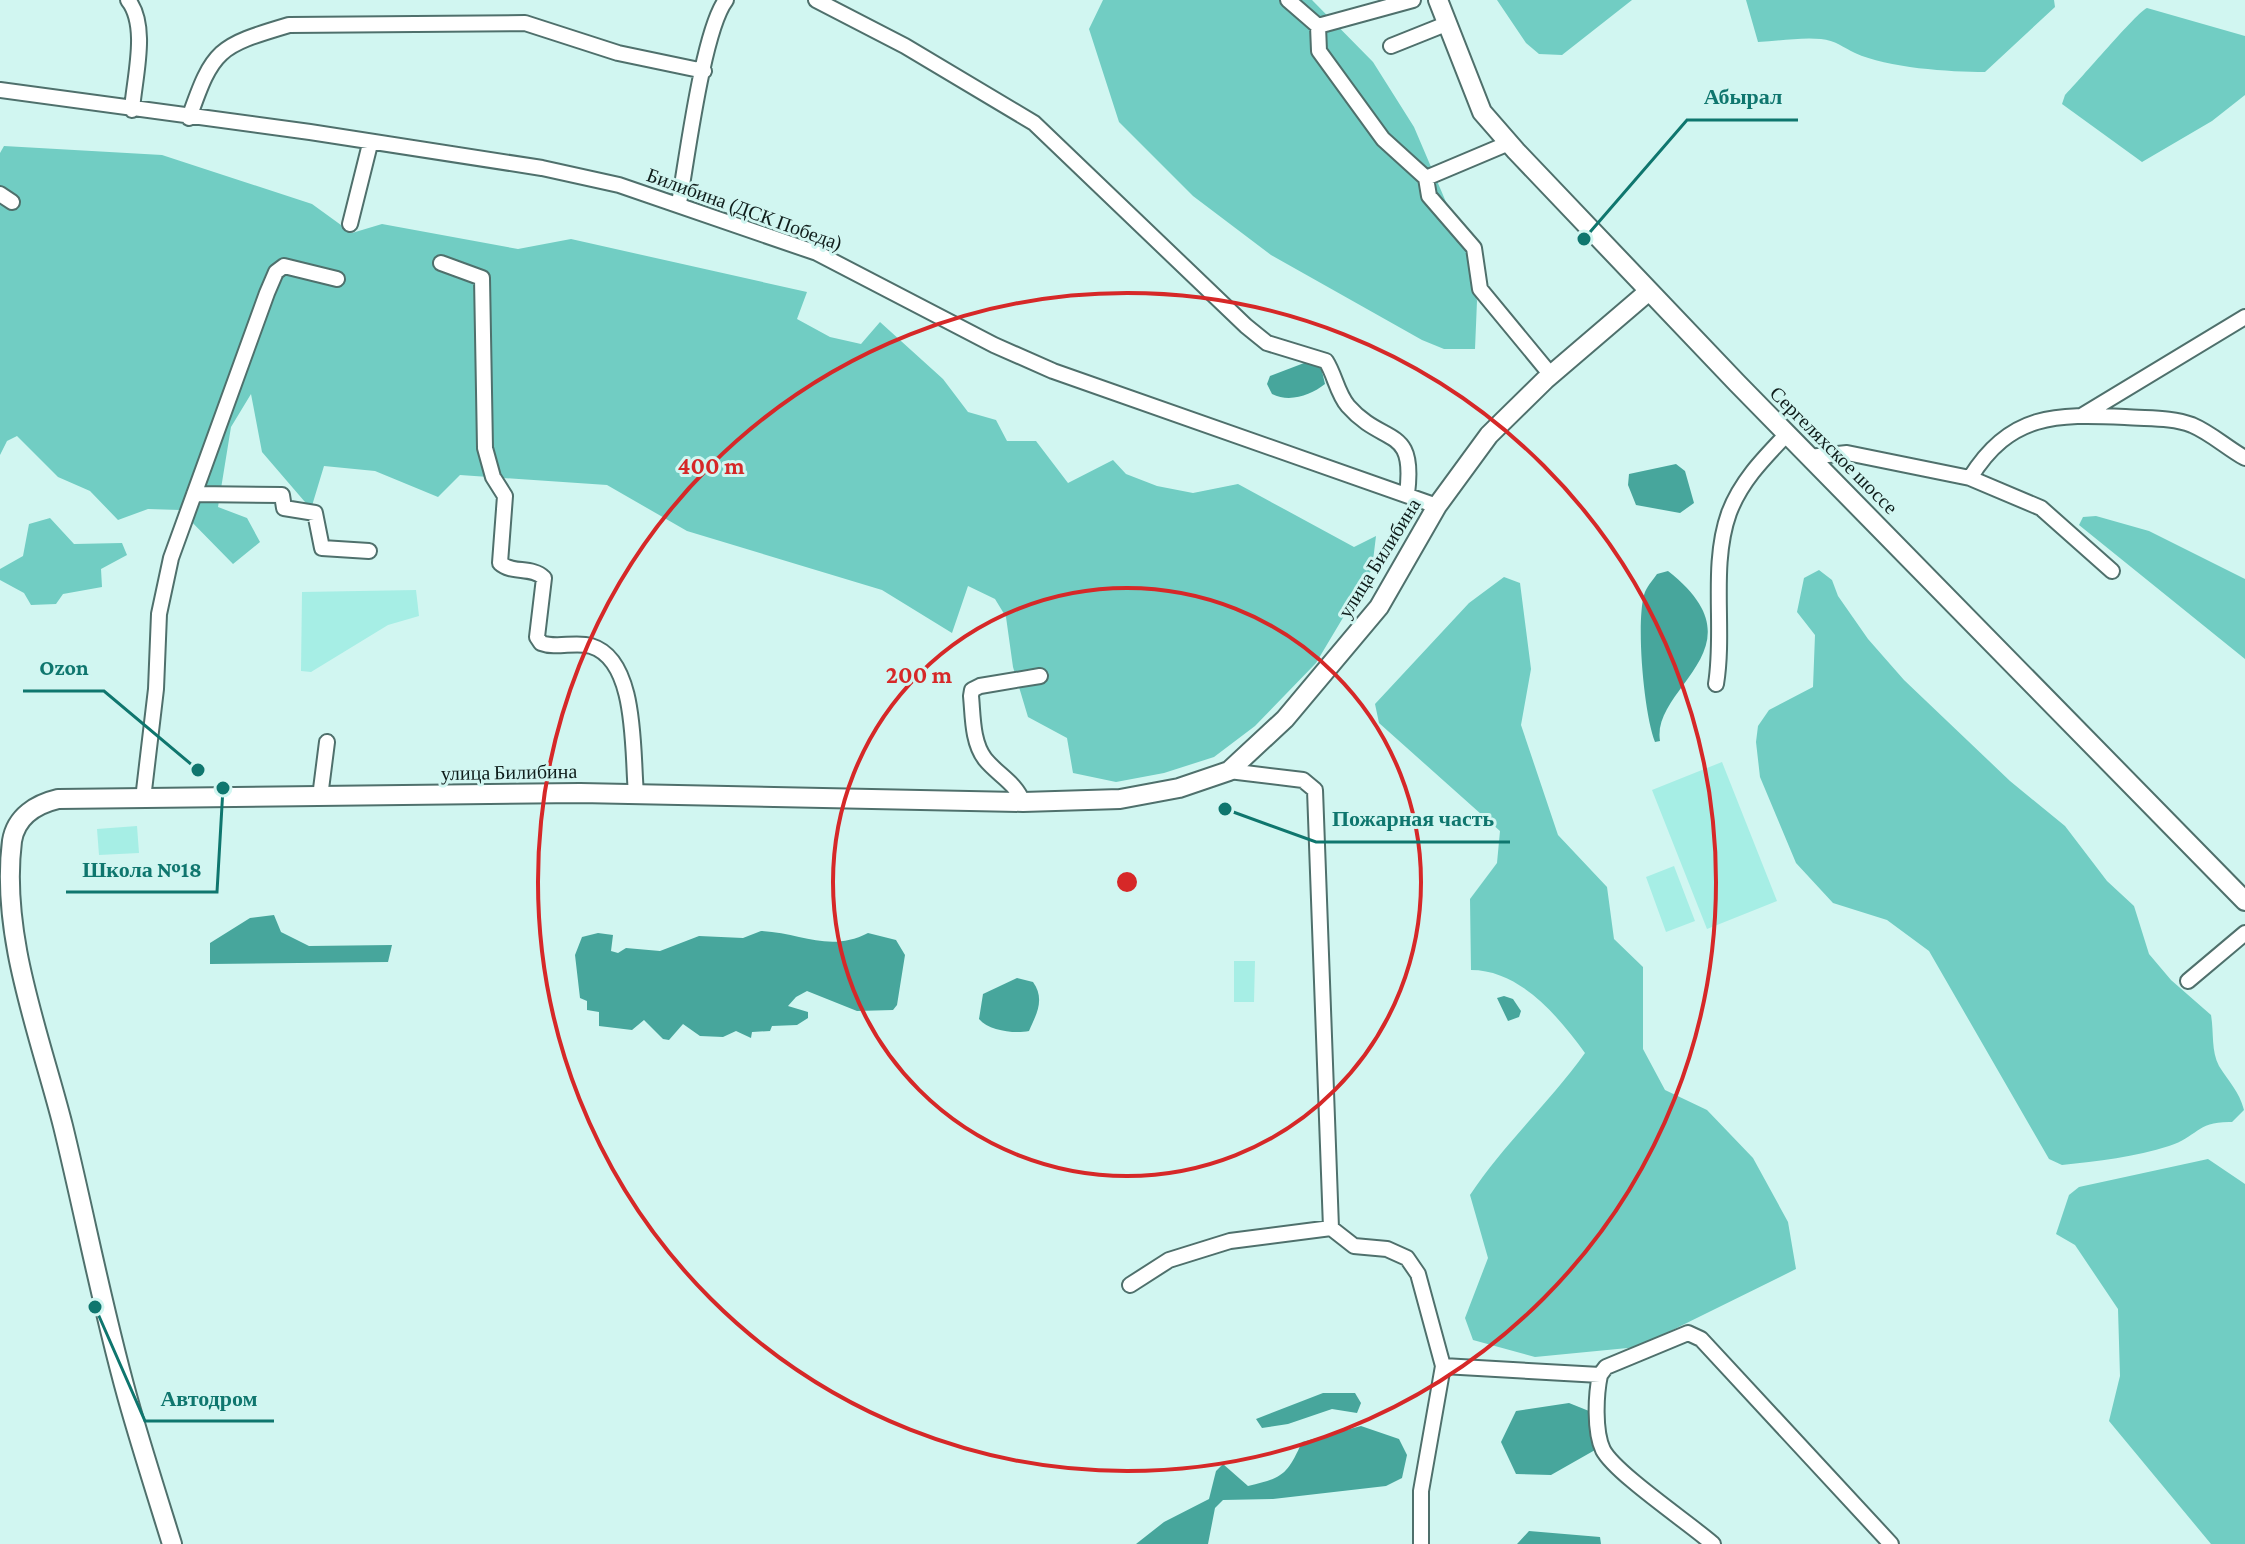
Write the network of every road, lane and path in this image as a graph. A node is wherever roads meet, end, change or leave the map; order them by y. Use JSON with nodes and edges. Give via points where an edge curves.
{"nodes":[{"id":1,"x":128,"y":0,"type":"edge"},
{"id":2,"x":726,"y":0,"type":"edge"},
{"id":3,"x":816,"y":0,"type":"edge"},
{"id":4,"x":1288,"y":0,"type":"edge"},
{"id":5,"x":1413,"y":0,"type":"edge"},
{"id":6,"x":1438,"y":0,"type":"edge"},
{"id":7,"x":1446,"y":24,"type":"junction"},
{"id":8,"x":1318,"y":26,"type":"junction"},
{"id":9,"x":1391,"y":46,"type":"dead end"},
{"id":10,"x":704,"y":71,"type":"junction"},
{"id":11,"x":0,"y":90,"type":"edge"},
{"id":12,"x":132,"y":110,"type":"junction"},
{"id":13,"x":189,"y":118,"type":"junction"},
{"id":14,"x":1509,"y":143,"type":"junction"},
{"id":15,"x":370,"y":144,"type":"junction"},
{"id":16,"x":1426,"y":178,"type":"junction"},
{"id":17,"x":679,"y":203,"type":"junction"},
{"id":18,"x":350,"y":224,"type":"dead end"},
{"id":19,"x":441,"y":263,"type":"dead end"},
{"id":20,"x":337,"y":279,"type":"dead end"},
{"id":21,"x":1649,"y":291,"type":"junction"},
{"id":22,"x":2245,"y":317,"type":"edge"},
{"id":23,"x":1551,"y":375,"type":"junction"},
{"id":24,"x":2082,"y":415,"type":"junction"},
{"id":25,"x":1787,"y":434,"type":"junction"},
{"id":26,"x":1809,"y":457,"type":"junction"},
{"id":27,"x":2245,"y":458,"type":"edge"},
{"id":28,"x":1970,"y":478,"type":"junction"},
{"id":29,"x":194,"y":494,"type":"junction"},
{"id":30,"x":1407,"y":494,"type":"junction"},
{"id":31,"x":1437,"y":506,"type":"junction"},
{"id":32,"x":369,"y":551,"type":"dead end"},
{"id":33,"x":2112,"y":571,"type":"dead end"},
{"id":34,"x":1040,"y":676,"type":"dead end"},
{"id":35,"x":1716,"y":684,"type":"dead end"},
{"id":36,"x":327,"y":742,"type":"dead end"},
{"id":37,"x":1229,"y":771,"type":"junction"},
{"id":38,"x":636,"y":793,"type":"junction"},
{"id":39,"x":320,"y":797,"type":"junction"},
{"id":40,"x":143,"y":799,"type":"junction"},
{"id":41,"x":1023,"y":802,"type":"junction"},
{"id":42,"x":6,"y":835,"type":"edge"},
{"id":43,"x":2245,"y":901,"type":"edge"},
{"id":44,"x":2245,"y":933,"type":"edge"},
{"id":45,"x":2188,"y":981,"type":"dead end"},
{"id":46,"x":1331,"y":1228,"type":"junction"},
{"id":47,"x":1130,"y":1285,"type":"dead end"},
{"id":48,"x":1443,"y":1366,"type":"junction"},
{"id":49,"x":1600,"y":1375,"type":"junction"},
{"id":50,"x":172,"y":1544,"type":"edge"},
{"id":51,"x":1421,"y":1544,"type":"edge"},
{"id":52,"x":1713,"y":1544,"type":"edge"},
{"id":53,"x":1891,"y":1544,"type":"edge"}],
"edges":[{"from":1,"to":12,"type":"street","via":[[139,24]]},
{"from":2,"to":10,"type":"street"},
{"from":3,"to":30,"type":"street","via":[[1034,123],[1246,326],[1267,343],[1326,361],[1344,402],[1409,454]]},
{"from":4,"to":8,"type":"street"},
{"from":5,"to":8,"type":"street"},
{"from":6,"to":7,"type":"main road","name":"Сергеляхское шоссе"},
{"from":7,"to":9,"type":"street"},
{"from":7,"to":14,"type":"main road","name":"Сергеляхское шоссе","via":[[1482,112]]},
{"from":8,"to":16,"type":"street","via":[[1319,51],[1383,139]]},
{"from":10,"to":13,"type":"street","via":[[618,53],[525,23],[289,25],[255,35],[214,58]]},
{"from":10,"to":17,"type":"street"},
{"from":11,"to":12,"type":"street","name":"Билибина (ДСК Победа)"},
{"from":12,"to":13,"type":"street","name":"Билибина (ДСК Победа)"},
{"from":13,"to":15,"type":"street","name":"Билибина (ДСК Победа)"},
{"from":14,"to":16,"type":"street"},
{"from":14,"to":21,"type":"main road","name":"Сергеляхское шоссе"},
{"from":15,"to":17,"type":"street","name":"Билибина (ДСК Победа)","via":[[542,168]]},
{"from":15,"to":18,"type":"street"},
{"from":16,"to":23,"type":"street","via":[[1429,196],[1474,248],[1480,289]]},
{"from":17,"to":30,"type":"street","name":"Билибина (ДСК Победа)","via":[[817,253],[1053,371]]},
{"from":19,"to":38,"type":"street","via":[[482,278],[485,448],[505,496],[500,563],[544,578],[537,637],[541,643],[589,645],[615,662],[625,683]]},
{"from":20,"to":29,"type":"street","via":[[284,266],[276,272]]},
{"from":21,"to":23,"type":"main road","name":"улица Билибина"},
{"from":21,"to":25,"type":"main road","name":"Сергеляхское шоссе"},
{"from":22,"to":24,"type":"street"},
{"from":23,"to":31,"type":"main road","name":"улица Билибина","via":[[1489,435]]},
{"from":24,"to":27,"type":"street","via":[[2182,422]]},
{"from":24,"to":28,"type":"street","via":[[2037,420],[2016,429],[1997,442]]},
{"from":25,"to":26,"type":"main road","name":"Сергеляхское шоссе"},
{"from":25,"to":35,"type":"street","via":[[1757,466],[1729,513]]},
{"from":26,"to":28,"type":"street","via":[[1847,453]]},
{"from":26,"to":43,"type":"main road","name":"Сергеляхское шоссе"},
{"from":28,"to":33,"type":"street","via":[[2041,508]]},
{"from":29,"to":32,"type":"street","via":[[282,495],[284,508],[315,513],[322,548]]},
{"from":29,"to":40,"type":"street","via":[[171,558],[159,614]]},
{"from":30,"to":31,"type":"street","name":"Билибина (ДСК Победа)"},
{"from":31,"to":37,"type":"main road","name":"улица Билибина","via":[[1379,607],[1285,719]]},
{"from":34,"to":41,"type":"street","via":[[980,686],[971,696],[976,743],[1017,788]]},
{"from":36,"to":39,"type":"street"},
{"from":37,"to":41,"type":"main road","name":"улица Билибина","via":[[1179,788],[1120,799]]},
{"from":37,"to":46,"type":"street","via":[[1303,780],[1315,790]]},
{"from":38,"to":39,"type":"main road","name":"улица Билибина"},
{"from":38,"to":41,"type":"main road","name":"улица Билибина"},
{"from":39,"to":40,"type":"main road","name":"улица Билибина"},
{"from":40,"to":42,"type":"main road","name":"улица Билибина","via":[[58,799],[39,804]]},
{"from":42,"to":50,"type":"main road","name":"улица Билибина","via":[[23,975],[130,1408]]},
{"from":44,"to":45,"type":"street"},
{"from":46,"to":47,"type":"street","via":[[1230,1241],[1169,1260]]},
{"from":46,"to":48,"type":"street","via":[[1354,1246],[1387,1249],[1407,1258],[1418,1274]]},
{"from":48,"to":49,"type":"street"},
{"from":48,"to":51,"type":"street","via":[[1421,1491]]},
{"from":49,"to":52,"type":"street","via":[[1602,1448],[1614,1465]]},
{"from":49,"to":53,"type":"street","via":[[1606,1367],[1679,1334],[1695,1334]]}]}
